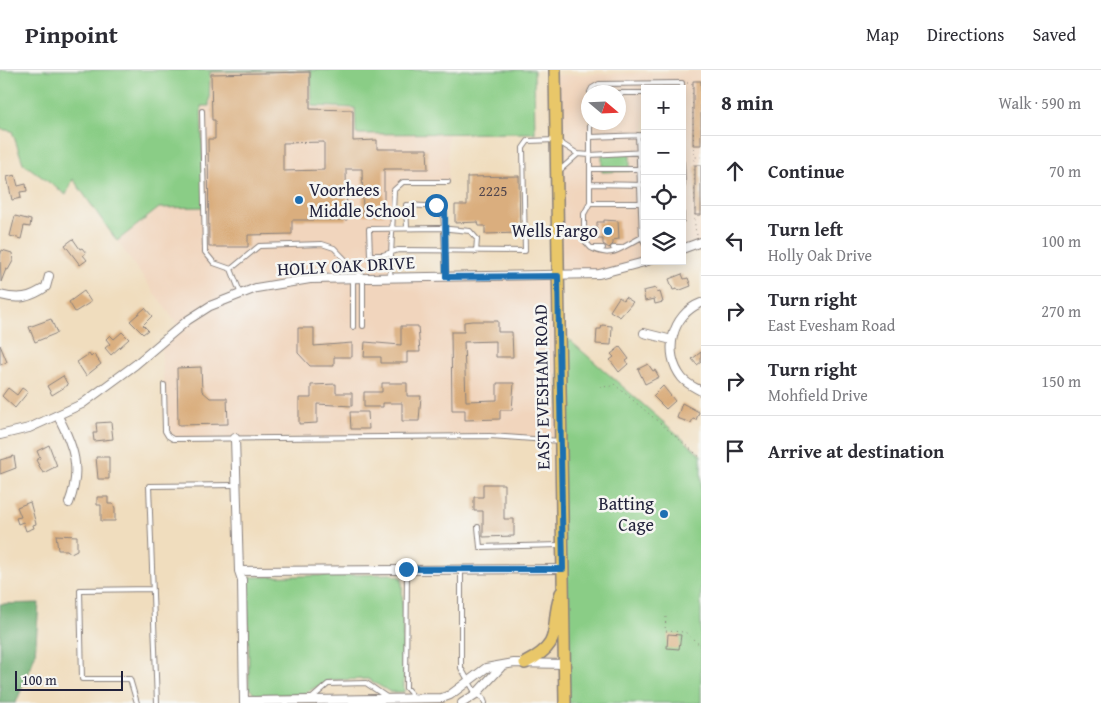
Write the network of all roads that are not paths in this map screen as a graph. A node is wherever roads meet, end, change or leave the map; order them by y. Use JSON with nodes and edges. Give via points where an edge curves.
{"nodes":[{"id":1,"x":556,"y":70,"type":"edge"},
{"id":2,"x":664,"y":83,"type":"joint"},
{"id":3,"x":652,"y":84,"type":"joint"},
{"id":4,"x":597,"y":85,"type":"edge"},
{"id":5,"x":682,"y":85,"type":"edge"},
{"id":6,"x":626,"y":93,"type":"edge"},
{"id":7,"x":641,"y":93,"type":"edge"},
{"id":8,"x":202,"y":111,"type":"dead end"},
{"id":9,"x":590,"y":130,"type":"edge"},
{"id":10,"x":638,"y":135,"type":"joint"},
{"id":11,"x":590,"y":137,"type":"junction"},
{"id":12,"x":556,"y":140,"type":"junction"},
{"id":13,"x":639,"y":152,"type":"junction"},
{"id":14,"x":578,"y":154,"type":"junction"},
{"id":15,"x":590,"y":155,"type":"junction"},
{"id":16,"x":641,"y":163,"type":"edge"},
{"id":17,"x":590,"y":169,"type":"junction"},
{"id":18,"x":641,"y":169,"type":"edge"},
{"id":19,"x":557,"y":173,"type":"junction"},
{"id":20,"x":448,"y":182,"type":"dead end"},
{"id":21,"x":590,"y":184,"type":"junction"},
{"id":22,"x":641,"y":185,"type":"edge"},
{"id":23,"x":590,"y":203,"type":"junction"},
{"id":24,"x":641,"y":203,"type":"edge"},
{"id":25,"x":393,"y":228,"type":"junction"},
{"id":26,"x":407,"y":228,"type":"junction"},
{"id":27,"x":445,"y":229,"type":"junction"},
{"id":28,"x":641,"y":238,"type":"edge"},
{"id":29,"x":700,"y":243,"type":"edge"},
{"id":30,"x":686,"y":247,"type":"edge"},
{"id":31,"x":592,"y":248,"type":"junction"},
{"id":32,"x":603,"y":248,"type":"dead end"},
{"id":33,"x":613,"y":248,"type":"dead end"},
{"id":34,"x":622,"y":248,"type":"junction"},
{"id":35,"x":446,"y":249,"type":"junction"},
{"id":36,"x":390,"y":252,"type":"junction"},
{"id":37,"x":476,"y":252,"type":"junction"},
{"id":38,"x":641,"y":263,"type":"edge"},
{"id":39,"x":231,"y":269,"type":"junction"},
{"id":40,"x":49,"y":276,"type":"dead end"},
{"id":41,"x":558,"y":276,"type":"junction"},
{"id":42,"x":446,"y":277,"type":"junction"},
{"id":43,"x":352,"y":278,"type":"junction"},
{"id":44,"x":363,"y":278,"type":"junction"},
{"id":45,"x":390,"y":278,"type":"junction"},
{"id":46,"x":240,"y":292,"type":"junction"},
{"id":47,"x":0,"y":295,"type":"edge"},
{"id":48,"x":701,"y":303,"type":"edge"},
{"id":49,"x":363,"y":326,"type":"dead end"},
{"id":50,"x":353,"y":327,"type":"dead end"},
{"id":51,"x":644,"y":333,"type":"dead end"},
{"id":52,"x":672,"y":340,"type":"junction"},
{"id":53,"x":164,"y":385,"type":"dead end"},
{"id":54,"x":701,"y":391,"type":"edge"},
{"id":55,"x":58,"y":416,"type":"junction"},
{"id":56,"x":0,"y":435,"type":"edge"},
{"id":57,"x":235,"y":438,"type":"junction"},
{"id":58,"x":560,"y":441,"type":"junction"},
{"id":59,"x":236,"y":485,"type":"junction"},
{"id":60,"x":69,"y":503,"type":"dead end"},
{"id":61,"x":478,"y":527,"type":"dead end"},
{"id":62,"x":563,"y":545,"type":"junction"},
{"id":63,"x":406,"y":569,"type":"junction"},
{"id":64,"x":461,"y":569,"type":"junction"},
{"id":65,"x":563,"y":569,"type":"junction"},
{"id":66,"x":238,"y":571,"type":"junction"},
{"id":67,"x":564,"y":584,"type":"junction"},
{"id":68,"x":153,"y":588,"type":"junction"},
{"id":69,"x":525,"y":663,"type":"junction"},
{"id":70,"x":565,"y":664,"type":"junction"},
{"id":71,"x":501,"y":667,"type":"junction"},
{"id":72,"x":468,"y":682,"type":"junction"},
{"id":73,"x":476,"y":694,"type":"junction"},
{"id":74,"x":390,"y":700,"type":"junction"},
{"id":75,"x":417,"y":700,"type":"junction"},
{"id":76,"x":376,"y":701,"type":"edge"},
{"id":77,"x":244,"y":702,"type":"edge"},
{"id":78,"x":307,"y":702,"type":"edge"},
{"id":79,"x":137,"y":703,"type":"edge"},
{"id":80,"x":157,"y":703,"type":"edge"},
{"id":81,"x":462,"y":703,"type":"edge"},
{"id":82,"x":485,"y":703,"type":"edge"},
{"id":83,"x":565,"y":703,"type":"edge"}],
"edges":[{"from":1,"to":12,"type":"main road","name":"EAST EVESHAM ROAD"},
{"from":2,"to":3,"type":"lane"},
{"from":2,"to":5,"type":"lane"},
{"from":3,"to":4,"type":"lane"},
{"from":6,"to":7,"type":"lane"},
{"from":8,"to":39,"type":"lane","via":[[204,252],[211,261]]},
{"from":9,"to":11,"type":"lane"},
{"from":10,"to":11,"type":"lane"},
{"from":10,"to":13,"type":"lane"},
{"from":11,"to":15,"type":"lane"},
{"from":12,"to":14,"type":"lane"},
{"from":12,"to":19,"type":"main road","name":"EAST EVESHAM ROAD"},
{"from":12,"to":37,"type":"lane","via":[[528,141],[524,145],[525,250]]},
{"from":13,"to":15,"type":"lane"},
{"from":13,"to":16,"type":"lane"},
{"from":14,"to":15,"type":"lane"},
{"from":14,"to":19,"type":"lane"},
{"from":15,"to":17,"type":"lane"},
{"from":17,"to":18,"type":"lane"},
{"from":17,"to":21,"type":"lane"},
{"from":19,"to":41,"type":"main road","name":"EAST EVESHAM ROAD"},
{"from":20,"to":25,"type":"lane","via":[[400,184],[394,194]]},
{"from":21,"to":22,"type":"lane"},
{"from":21,"to":23,"type":"lane"},
{"from":23,"to":24,"type":"lane"},
{"from":23,"to":31,"type":"lane","via":[[584,214],[584,240]]},
{"from":25,"to":26,"type":"lane"},
{"from":25,"to":36,"type":"lane"},
{"from":25,"to":36,"type":"lane","via":[[369,229],[370,255]]},
{"from":26,"to":27,"type":"lane"},
{"from":26,"to":27,"type":"lane","via":[[406,205],[439,205],[445,210]]},
{"from":27,"to":35,"type":"lane"},
{"from":27,"to":37,"type":"lane","via":[[473,232],[477,238]]},
{"from":28,"to":34,"type":"lane"},
{"from":29,"to":30,"type":"street"},
{"from":31,"to":32,"type":"lane"},
{"from":31,"to":34,"type":"lane","via":[[603,254]]},
{"from":33,"to":34,"type":"lane"},
{"from":35,"to":36,"type":"lane"},
{"from":35,"to":37,"type":"lane"},
{"from":35,"to":42,"type":"lane"},
{"from":36,"to":45,"type":"lane"},
{"from":38,"to":41,"type":"street","name":"HOLLY OAK DRIVE","via":[[600,274]]},
{"from":39,"to":44,"type":"lane","via":[[259,246],[322,244],[334,248]]},
{"from":39,"to":46,"type":"lane"},
{"from":40,"to":47,"type":"street","via":[[46,287],[27,297],[19,299]]},
{"from":41,"to":42,"type":"street","name":"HOLLY OAK DRIVE"},
{"from":41,"to":58,"type":"main road","name":"EAST EVESHAM ROAD"},
{"from":42,"to":45,"type":"street","name":"HOLLY OAK DRIVE"},
{"from":43,"to":44,"type":"street","name":"HOLLY OAK DRIVE"},
{"from":43,"to":46,"type":"street","name":"HOLLY OAK DRIVE","via":[[295,280]]},
{"from":43,"to":50,"type":"lane"},
{"from":44,"to":45,"type":"street","name":"HOLLY OAK DRIVE"},
{"from":44,"to":49,"type":"lane"},
{"from":46,"to":55,"type":"street","name":"HOLLY OAK DRIVE","via":[[188,320],[100,392]]},
{"from":48,"to":52,"type":"street","via":[[680,318]]},
{"from":51,"to":52,"type":"street"},
{"from":52,"to":54,"type":"street","via":[[677,371]]},
{"from":53,"to":57,"type":"lane","via":[[168,437]]},
{"from":55,"to":56,"type":"street","name":"HOLLY OAK DRIVE"},
{"from":55,"to":60,"type":"street","via":[[70,439],[76,463],[77,479]]},
{"from":57,"to":58,"type":"lane","via":[[490,436]]},
{"from":57,"to":59,"type":"street"},
{"from":58,"to":62,"type":"main road","name":"EAST EVESHAM ROAD"},
{"from":59,"to":66,"type":"street"},
{"from":59,"to":68,"type":"lane","via":[[149,486]]},
{"from":61,"to":62,"type":"lane","via":[[480,547]]},
{"from":62,"to":65,"type":"main road","name":"EAST EVESHAM ROAD"},
{"from":63,"to":64,"type":"street"},
{"from":63,"to":66,"type":"street"},
{"from":63,"to":75,"type":"lane","via":[[406,688]]},
{"from":64,"to":65,"type":"street"},
{"from":64,"to":72,"type":"lane","via":[[461,668]]},
{"from":65,"to":67,"type":"main road","name":"EAST EVESHAM ROAD"},
{"from":66,"to":77,"type":"street","via":[[242,580]]},
{"from":67,"to":69,"type":"main road","via":[[556,608],[552,643],[539,656]]},
{"from":67,"to":70,"type":"main road","name":"EAST EVESHAM ROAD"},
{"from":68,"to":79,"type":"lane","via":[[80,590],[82,679],[130,679]]},
{"from":68,"to":80,"type":"lane"},
{"from":69,"to":70,"type":"street"},
{"from":69,"to":71,"type":"street"},
{"from":70,"to":83,"type":"main road","name":"EAST EVESHAM ROAD"},
{"from":71,"to":72,"type":"street","via":[[486,668]]},
{"from":71,"to":73,"type":"street"},
{"from":72,"to":73,"type":"lane"},
{"from":72,"to":75,"type":"street","via":[[442,698]]},
{"from":73,"to":81,"type":"street"},
{"from":73,"to":82,"type":"lane"},
{"from":74,"to":75,"type":"street"},
{"from":74,"to":76,"type":"street"},
{"from":74,"to":78,"type":"lane","via":[[366,683],[328,684]]},
{"from":76,"to":78,"type":"street"},
{"from":77,"to":78,"type":"street"}]}
